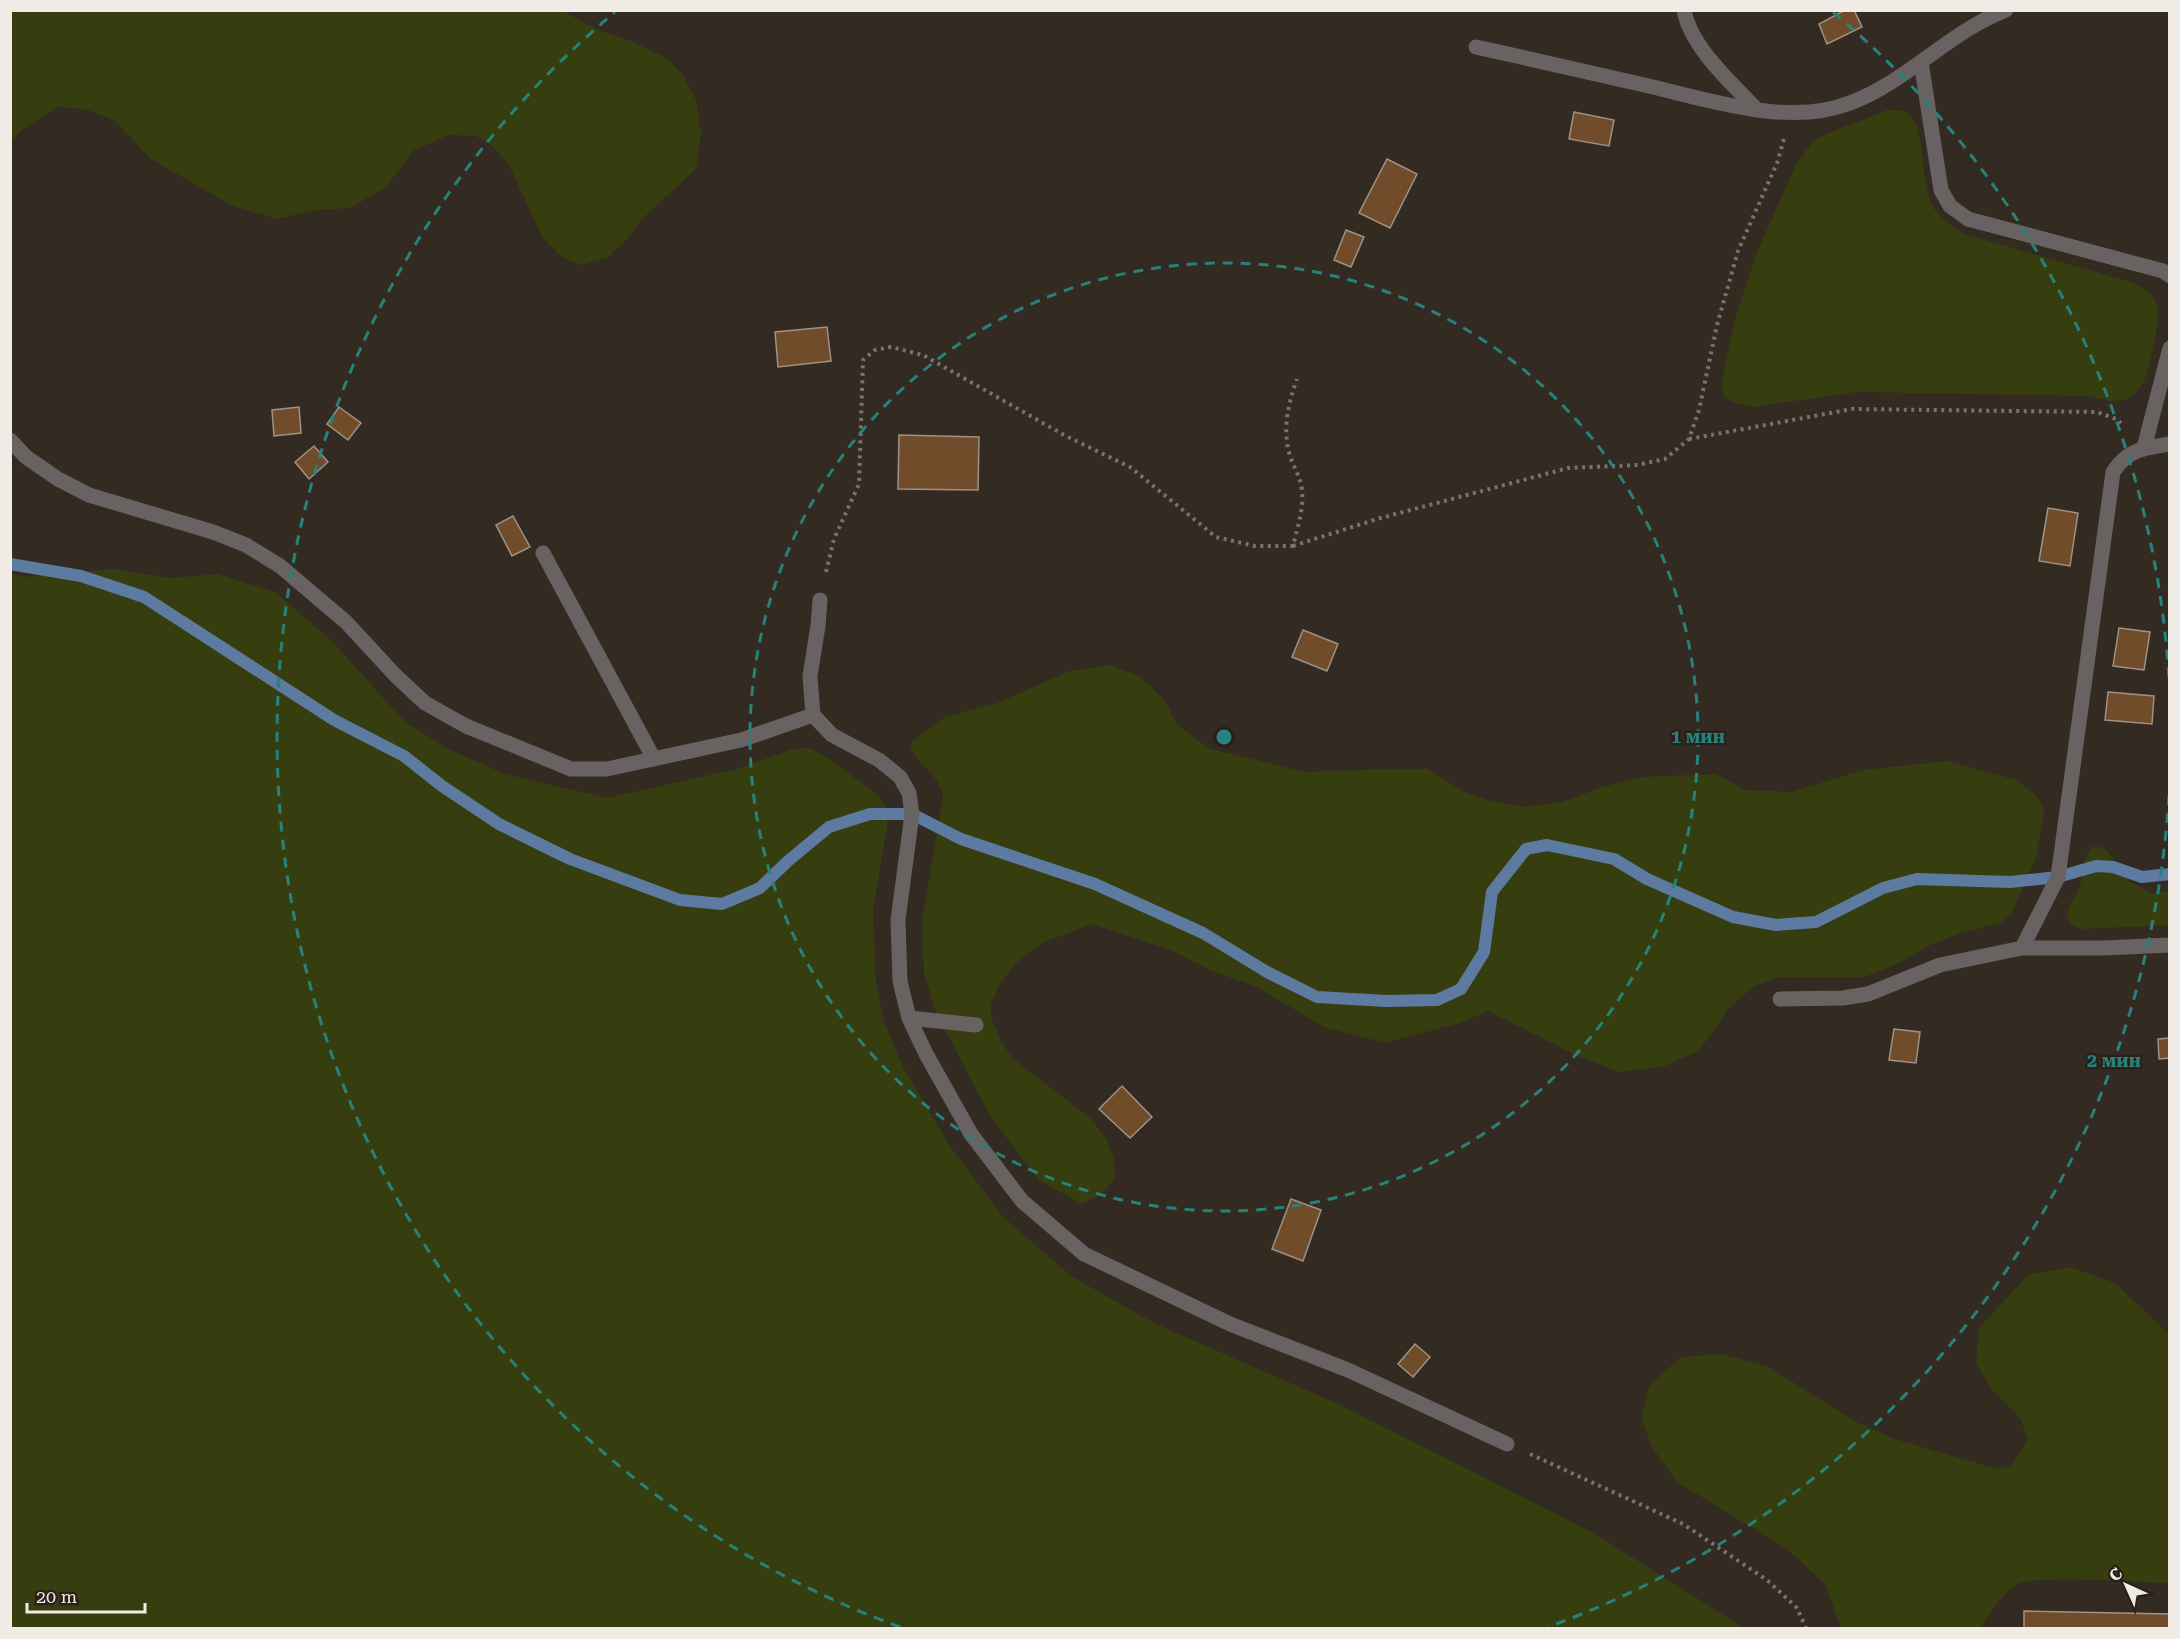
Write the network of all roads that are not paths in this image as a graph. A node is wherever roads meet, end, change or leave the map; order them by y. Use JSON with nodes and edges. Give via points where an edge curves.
{"nodes":[{"id":1,"x":1684,"y":10,"type":"edge"},
{"id":2,"x":2006,"y":10,"type":"edge"},
{"id":3,"x":1476,"y":47,"type":"dead end"},
{"id":4,"x":1921,"y":63,"type":"junction"},
{"id":5,"x":1757,"y":110,"type":"junction"},
{"id":6,"x":2169,"y":276,"type":"edge"},
{"id":7,"x":2169,"y":348,"type":"edge"},
{"id":8,"x":10,"y":441,"type":"edge"},
{"id":9,"x":2169,"y":444,"type":"edge"},
{"id":10,"x":2144,"y":448,"type":"junction"},
{"id":11,"x":543,"y":553,"type":"dead end"},
{"id":12,"x":820,"y":600,"type":"road end"},
{"id":13,"x":813,"y":715,"type":"junction"},
{"id":14,"x":654,"y":759,"type":"junction"},
{"id":15,"x":2169,"y":945,"type":"edge"},
{"id":16,"x":2022,"y":948,"type":"junction"},
{"id":17,"x":1780,"y":999,"type":"dead end"},
{"id":18,"x":909,"y":1018,"type":"junction"},
{"id":19,"x":975,"y":1025,"type":"dead end"},
{"id":20,"x":1507,"y":1444,"type":"road end"}],
"edges":[{"from":1,"to":5,"type":"lane","via":[[1695,39]]},
{"from":2,"to":4,"type":"lane","via":[[1965,30]]},
{"from":3,"to":5,"type":"lane"},
{"from":4,"to":5,"type":"lane","via":[[1850,104],[1820,111]]},
{"from":4,"to":6,"type":"lane","via":[[1941,190],[1950,206],[1968,219],[2163,271]]},
{"from":7,"to":10,"type":"lane"},
{"from":8,"to":14,"type":"lane","via":[[58,479],[89,495],[213,532],[246,545],[280,566],[346,622],[425,702],[466,726],[571,769],[607,769]]},
{"from":9,"to":10,"type":"lane"},
{"from":10,"to":16,"type":"lane","via":[[2126,456],[2113,472],[2058,877]]},
{"from":11,"to":14,"type":"lane"},
{"from":12,"to":13,"type":"lane","via":[[810,676]]},
{"from":13,"to":14,"type":"lane","via":[[741,740]]},
{"from":13,"to":18,"type":"lane","via":[[832,735],[879,760],[900,777],[909,794],[912,814],[898,920],[900,981]]},
{"from":15,"to":16,"type":"lane"},
{"from":16,"to":17,"type":"lane","via":[[1940,964],[1868,994]]},
{"from":18,"to":19,"type":"lane"},
{"from":18,"to":20,"type":"lane","via":[[971,1134],[1022,1201],[1084,1254],[1230,1324],[1348,1370]]}]}
